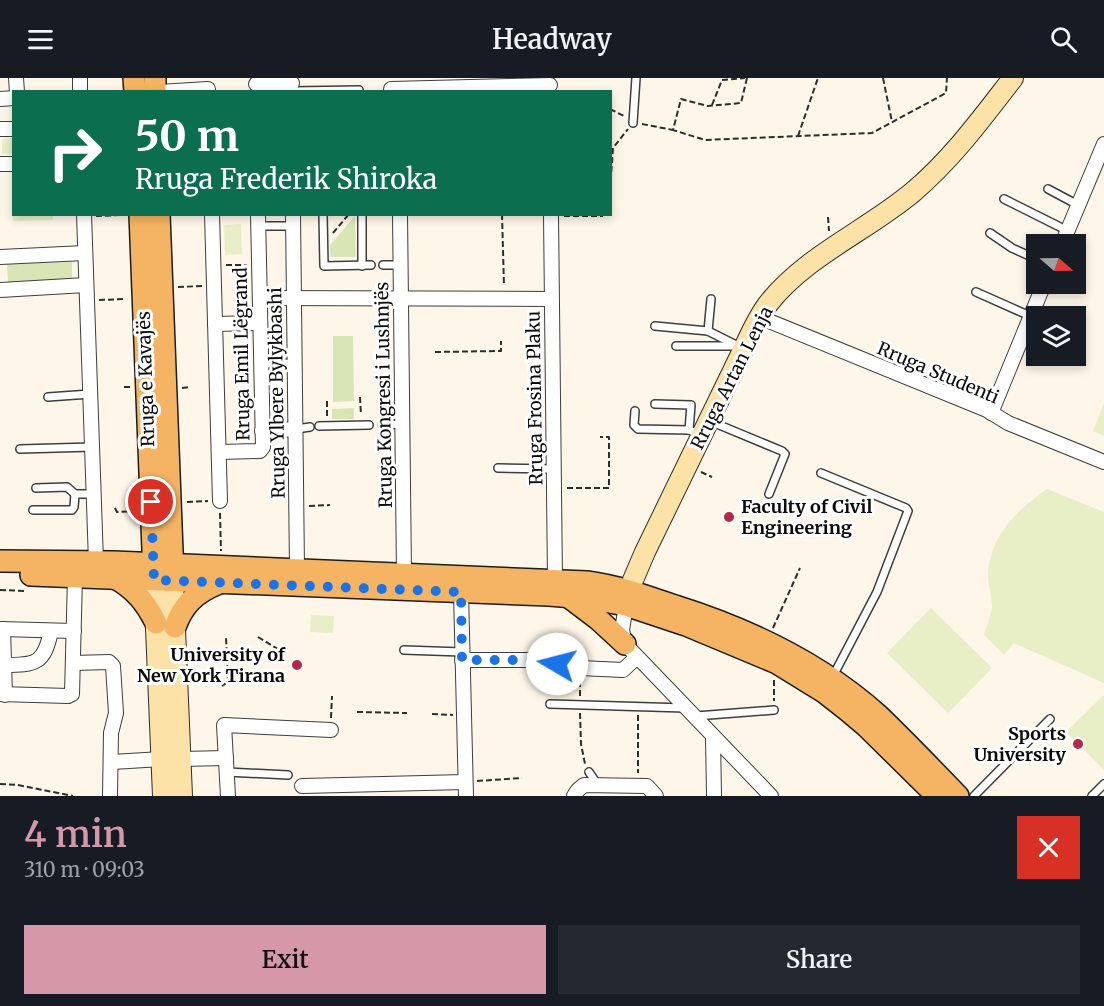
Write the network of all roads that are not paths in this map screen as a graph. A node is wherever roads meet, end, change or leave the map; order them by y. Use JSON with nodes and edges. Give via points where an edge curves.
{"nodes":[{"id":1,"x":636,"y":78,"type":"edge"},
{"id":2,"x":1013,"y":78,"type":"edge"},
{"id":3,"x":256,"y":84,"type":"edge"},
{"id":4,"x":550,"y":85,"type":"edge"},
{"id":5,"x":208,"y":86,"type":"edge"},
{"id":6,"x":292,"y":86,"type":"edge"},
{"id":7,"x":391,"y":86,"type":"edge"},
{"id":8,"x":174,"y":90,"type":"edge"},
{"id":9,"x":359,"y":90,"type":"dead end"},
{"id":10,"x":633,"y":123,"type":"road end"},
{"id":11,"x":1104,"y":144,"type":"edge"},
{"id":12,"x":1048,"y":189,"type":"dead end"},
{"id":13,"x":1004,"y":199,"type":"dead end"},
{"id":14,"x":1078,"y":205,"type":"junction"},
{"id":15,"x":84,"y":216,"type":"edge"},
{"id":16,"x":140,"y":216,"type":"edge"},
{"id":17,"x":159,"y":216,"type":"edge"},
{"id":18,"x":212,"y":216,"type":"edge"},
{"id":19,"x":323,"y":216,"type":"edge"},
{"id":20,"x":362,"y":216,"type":"edge"},
{"id":21,"x":400,"y":216,"type":"edge"},
{"id":22,"x":551,"y":216,"type":"edge"},
{"id":23,"x":258,"y":220,"type":"edge"},
{"id":24,"x":293,"y":220,"type":"edge"},
{"id":25,"x":1068,"y":231,"type":"junction"},
{"id":26,"x":990,"y":233,"type":"dead end"},
{"id":27,"x":1067,"y":234,"type":"edge"},
{"id":28,"x":85,"y":253,"type":"junction"},
{"id":29,"x":1026,"y":254,"type":"edge"},
{"id":30,"x":0,"y":257,"type":"edge"},
{"id":31,"x":371,"y":265,"type":"dead end"},
{"id":32,"x":383,"y":265,"type":"dead end"},
{"id":33,"x":400,"y":265,"type":"junction"},
{"id":34,"x":362,"y":266,"type":"junction"},
{"id":35,"x":86,"y":285,"type":"junction"},
{"id":36,"x":0,"y":290,"type":"edge"},
{"id":37,"x":976,"y":292,"type":"dead end"},
{"id":38,"x":260,"y":298,"type":"junction"},
{"id":39,"x":293,"y":298,"type":"junction"},
{"id":40,"x":400,"y":298,"type":"junction"},
{"id":41,"x":551,"y":299,"type":"junction"},
{"id":42,"x":711,"y":299,"type":"dead end"},
{"id":43,"x":1026,"y":314,"type":"edge"},
{"id":44,"x":759,"y":318,"type":"junction"},
{"id":45,"x":260,"y":323,"type":"junction"},
{"id":46,"x":215,"y":324,"type":"junction"},
{"id":47,"x":655,"y":326,"type":"dead end"},
{"id":48,"x":1026,"y":326,"type":"edge"},
{"id":49,"x":708,"y":331,"type":"junction"},
{"id":50,"x":676,"y":346,"type":"dead end"},
{"id":51,"x":741,"y":347,"type":"junction"},
{"id":52,"x":294,"y":363,"type":"junction"},
{"id":53,"x":261,"y":364,"type":"junction"},
{"id":54,"x":90,"y":394,"type":"junction"},
{"id":55,"x":48,"y":397,"type":"dead end"},
{"id":56,"x":655,"y":404,"type":"dead end"},
{"id":57,"x":635,"y":411,"type":"dead end"},
{"id":58,"x":991,"y":412,"type":"junction"},
{"id":59,"x":403,"y":424,"type":"junction"},
{"id":60,"x":365,"y":425,"type":"road end"},
{"id":61,"x":382,"y":425,"type":"dead end"},
{"id":62,"x":310,"y":426,"type":"dead end"},
{"id":63,"x":323,"y":426,"type":"road end"},
{"id":64,"x":296,"y":429,"type":"junction"},
{"id":65,"x":700,"y":429,"type":"junction"},
{"id":66,"x":262,"y":431,"type":"junction"},
{"id":67,"x":92,"y":447,"type":"junction"},
{"id":68,"x":20,"y":449,"type":"dead end"},
{"id":69,"x":219,"y":452,"type":"junction"},
{"id":70,"x":1104,"y":462,"type":"edge"},
{"id":71,"x":498,"y":468,"type":"dead end"},
{"id":72,"x":554,"y":469,"type":"junction"},
{"id":73,"x":821,"y":473,"type":"dead end"},
{"id":74,"x":36,"y":488,"type":"dead end"},
{"id":75,"x":75,"y":494,"type":"junction"},
{"id":76,"x":93,"y":494,"type":"junction"},
{"id":77,"x":769,"y":494,"type":"dead end"},
{"id":78,"x":220,"y":501,"type":"road end"},
{"id":79,"x":33,"y":510,"type":"dead end"},
{"id":80,"x":161,"y":524,"type":"junction"},
{"id":81,"x":0,"y":561,"type":"edge"},
{"id":82,"x":108,"y":567,"type":"junction"},
{"id":83,"x":219,"y":567,"type":"junction"},
{"id":84,"x":297,"y":570,"type":"junction"},
{"id":85,"x":163,"y":572,"type":"junction"},
{"id":86,"x":0,"y":574,"type":"edge"},
{"id":87,"x":404,"y":575,"type":"junction"},
{"id":88,"x":75,"y":576,"type":"junction"},
{"id":89,"x":561,"y":589,"type":"junction"},
{"id":90,"x":461,"y":592,"type":"junction"},
{"id":91,"x":627,"y":598,"type":"junction"},
{"id":92,"x":166,"y":625,"type":"junction"},
{"id":93,"x":1,"y":629,"type":"edge"},
{"id":94,"x":51,"y":631,"type":"junction"},
{"id":95,"x":74,"y":632,"type":"junction"},
{"id":96,"x":404,"y":650,"type":"dead end"},
{"id":97,"x":631,"y":650,"type":"junction"},
{"id":98,"x":462,"y":656,"type":"junction"},
{"id":99,"x":74,"y":663,"type":"junction"},
{"id":100,"x":4,"y":665,"type":"junction"},
{"id":101,"x":831,"y":679,"type":"junction"},
{"id":102,"x":3,"y":694,"type":"edge"},
{"id":103,"x":550,"y":704,"type":"dead end"},
{"id":104,"x":774,"y":710,"type":"road end"},
{"id":105,"x":689,"y":712,"type":"junction"},
{"id":106,"x":1050,"y":719,"type":"dead end"},
{"id":107,"x":331,"y":730,"type":"road end"},
{"id":108,"x":713,"y":736,"type":"junction"},
{"id":109,"x":171,"y":759,"type":"junction"},
{"id":110,"x":112,"y":762,"type":"junction"},
{"id":111,"x":226,"y":765,"type":"junction"},
{"id":112,"x":589,"y":772,"type":"road end"},
{"id":113,"x":288,"y":775,"type":"dead end"},
{"id":114,"x":1104,"y":784,"type":"edge"},
{"id":115,"x":598,"y":785,"type":"junction"},
{"id":116,"x":302,"y":786,"type":"dead end"},
{"id":117,"x":468,"y":787,"type":"edge"},
{"id":118,"x":110,"y":796,"type":"edge"},
{"id":119,"x":164,"y":796,"type":"edge"},
{"id":120,"x":182,"y":796,"type":"edge"},
{"id":121,"x":228,"y":796,"type":"edge"},
{"id":122,"x":574,"y":796,"type":"edge"},
{"id":123,"x":656,"y":796,"type":"edge"},
{"id":124,"x":714,"y":796,"type":"edge"},
{"id":125,"x":771,"y":796,"type":"edge"},
{"id":126,"x":937,"y":796,"type":"edge"},
{"id":127,"x":958,"y":796,"type":"edge"},
{"id":128,"x":974,"y":796,"type":"edge"},
{"id":129,"x":1092,"y":796,"type":"edge"}],
"edges":[{"from":1,"to":10,"type":"lane"},
{"from":2,"to":44,"type":"street","name":"Rruga Artan Lenja","via":[[934,174],[891,209],[815,256],[779,290]]},
{"from":3,"to":6,"type":"street"},
{"from":4,"to":7,"type":"street"},
{"from":5,"to":8,"type":"street"},
{"from":6,"to":9,"type":"lane"},
{"from":11,"to":14,"type":"street"},
{"from":12,"to":14,"type":"lane"},
{"from":13,"to":25,"type":"lane"},
{"from":14,"to":25,"type":"street"},
{"from":15,"to":28,"type":"street"},
{"from":16,"to":80,"type":"main road","name":"Rruga e Kavajës"},
{"from":17,"to":80,"type":"main road","name":"Rruga e Kavajës"},
{"from":18,"to":46,"type":"street"},
{"from":19,"to":34,"type":"lane","via":[[324,266]]},
{"from":20,"to":34,"type":"lane"},
{"from":21,"to":33,"type":"street","name":"Rruga Kongresi i Lushnjës"},
{"from":22,"to":41,"type":"street","name":"Rruga Frosina Plaku"},
{"from":23,"to":24,"type":"lane"},
{"from":23,"to":38,"type":"street","name":"Rruga Emil Lëgrand"},
{"from":24,"to":39,"type":"street","name":"Rruga Ylbere Bylykbashi"},
{"from":25,"to":27,"type":"street"},
{"from":26,"to":29,"type":"lane"},
{"from":28,"to":30,"type":"street"},
{"from":28,"to":35,"type":"street"},
{"from":31,"to":34,"type":"lane"},
{"from":32,"to":33,"type":"lane"},
{"from":33,"to":40,"type":"street","name":"Rruga Kongresi i Lushnjës"},
{"from":35,"to":36,"type":"street"},
{"from":35,"to":54,"type":"street"},
{"from":37,"to":43,"type":"lane"},
{"from":38,"to":39,"type":"street"},
{"from":38,"to":45,"type":"street","name":"Rruga Emil Lëgrand"},
{"from":39,"to":40,"type":"street"},
{"from":39,"to":52,"type":"street","name":"Rruga Ylbere Bylykbashi"},
{"from":40,"to":41,"type":"street"},
{"from":40,"to":59,"type":"street","name":"Rruga Kongresi i Lushnjës"},
{"from":41,"to":72,"type":"street","name":"Rruga Frosina Plaku"},
{"from":42,"to":49,"type":"lane"},
{"from":44,"to":51,"type":"street","name":"Rruga Artan Lenja"},
{"from":44,"to":58,"type":"street","name":"Rruga Studenti"},
{"from":45,"to":46,"type":"street"},
{"from":45,"to":53,"type":"street","name":"Rruga Emil Lëgrand"},
{"from":46,"to":69,"type":"street"},
{"from":47,"to":49,"type":"lane"},
{"from":48,"to":58,"type":"street"},
{"from":49,"to":51,"type":"lane"},
{"from":50,"to":51,"type":"lane"},
{"from":51,"to":65,"type":"street","name":"Rruga Artan Lenja"},
{"from":52,"to":53,"type":"lane"},
{"from":52,"to":64,"type":"street","name":"Rruga Ylbere Bylykbashi"},
{"from":53,"to":66,"type":"street","name":"Rruga Emil Lëgrand"},
{"from":54,"to":55,"type":"lane"},
{"from":54,"to":67,"type":"street"},
{"from":56,"to":65,"type":"lane","via":[[691,405]]},
{"from":57,"to":65,"type":"lane","via":[[634,425],[638,429]]},
{"from":58,"to":70,"type":"street","name":"Rruga Studenti","via":[[1008,423]]},
{"from":59,"to":61,"type":"lane"},
{"from":59,"to":87,"type":"street","name":"Rruga Kongresi i Lushnjës"},
{"from":60,"to":63,"type":"lane"},
{"from":62,"to":64,"type":"lane"},
{"from":64,"to":66,"type":"street"},
{"from":64,"to":84,"type":"street","name":"Rruga Ylbere Bylykbashi"},
{"from":65,"to":77,"type":"lane","via":[[782,451],[785,454]]},
{"from":65,"to":91,"type":"street","name":"Rruga Artan Lenja"},
{"from":66,"to":69,"type":"street","name":"Rruga Emil Lëgrand","via":[[260,451]]},
{"from":67,"to":68,"type":"lane"},
{"from":67,"to":76,"type":"street"},
{"from":69,"to":78,"type":"street"},
{"from":71,"to":72,"type":"lane"},
{"from":72,"to":89,"type":"street","name":"Rruga Frosina Plaku"},
{"from":73,"to":101,"type":"lane","via":[[908,511],[877,592]]},
{"from":74,"to":75,"type":"lane","via":[[67,487]]},
{"from":75,"to":76,"type":"lane"},
{"from":75,"to":79,"type":"lane","via":[[72,510]]},
{"from":76,"to":82,"type":"street"},
{"from":80,"to":82,"type":"main road","via":[[132,553]]},
{"from":80,"to":83,"type":"main road","via":[[201,560]]},
{"from":80,"to":85,"type":"main road","name":"Rruga e Kavajës"},
{"from":81,"to":82,"type":"main road"},
{"from":82,"to":85,"type":"main road"},
{"from":82,"to":88,"type":"main road"},
{"from":82,"to":92,"type":"main road"},
{"from":83,"to":84,"type":"main road"},
{"from":83,"to":85,"type":"main road"},
{"from":83,"to":90,"type":"main road"},
{"from":83,"to":92,"type":"main road"},
{"from":84,"to":87,"type":"main road"},
{"from":85,"to":92,"type":"street","name":"Rruga e Kavajës"},
{"from":86,"to":88,"type":"main road"},
{"from":87,"to":89,"type":"main road"},
{"from":88,"to":95,"type":"street"},
{"from":89,"to":90,"type":"main road"},
{"from":89,"to":91,"type":"main road"},
{"from":89,"to":97,"type":"main road"},
{"from":90,"to":98,"type":"street"},
{"from":91,"to":97,"type":"street","via":[[622,630]]},
{"from":91,"to":101,"type":"main road","via":[[712,618],[766,641]]},
{"from":91,"to":126,"type":"main road","via":[[732,642],[807,680],[866,726]]},
{"from":92,"to":109,"type":"street","name":"Rruga e Kavajës"},
{"from":93,"to":94,"type":"street"},
{"from":93,"to":100,"type":"street"},
{"from":94,"to":95,"type":"street"},
{"from":94,"to":100,"type":"street","via":[[40,660],[28,665]]},
{"from":95,"to":99,"type":"street"},
{"from":96,"to":98,"type":"lane"},
{"from":97,"to":98,"type":"street","via":[[623,670]]},
{"from":97,"to":105,"type":"street"},
{"from":98,"to":117,"type":"street"},
{"from":99,"to":102,"type":"street","via":[[72,694],[68,696]]},
{"from":99,"to":110,"type":"street","via":[[109,662],[113,666],[116,713],[111,732]]},
{"from":100,"to":102,"type":"street"},
{"from":101,"to":127,"type":"main road","via":[[877,715]]},
{"from":103,"to":105,"type":"lane","via":[[638,706]]},
{"from":104,"to":105,"type":"lane"},
{"from":105,"to":108,"type":"street"},
{"from":106,"to":128,"type":"lane"},
{"from":107,"to":111,"type":"street","via":[[224,725]]},
{"from":108,"to":124,"type":"street"},
{"from":108,"to":125,"type":"street"},
{"from":109,"to":110,"type":"street"},
{"from":109,"to":111,"type":"street"},
{"from":109,"to":119,"type":"street","name":"Rruga e Kavajës"},
{"from":109,"to":120,"type":"street","name":"Rruga e Kavajës"},
{"from":110,"to":118,"type":"street"},
{"from":111,"to":113,"type":"lane"},
{"from":111,"to":121,"type":"street"},
{"from":112,"to":115,"type":"lane"},
{"from":114,"to":129,"type":"lane"},
{"from":115,"to":122,"type":"street","via":[[584,785]]},
{"from":115,"to":123,"type":"street","via":[[647,786]]},
{"from":116,"to":117,"type":"street"}]}
